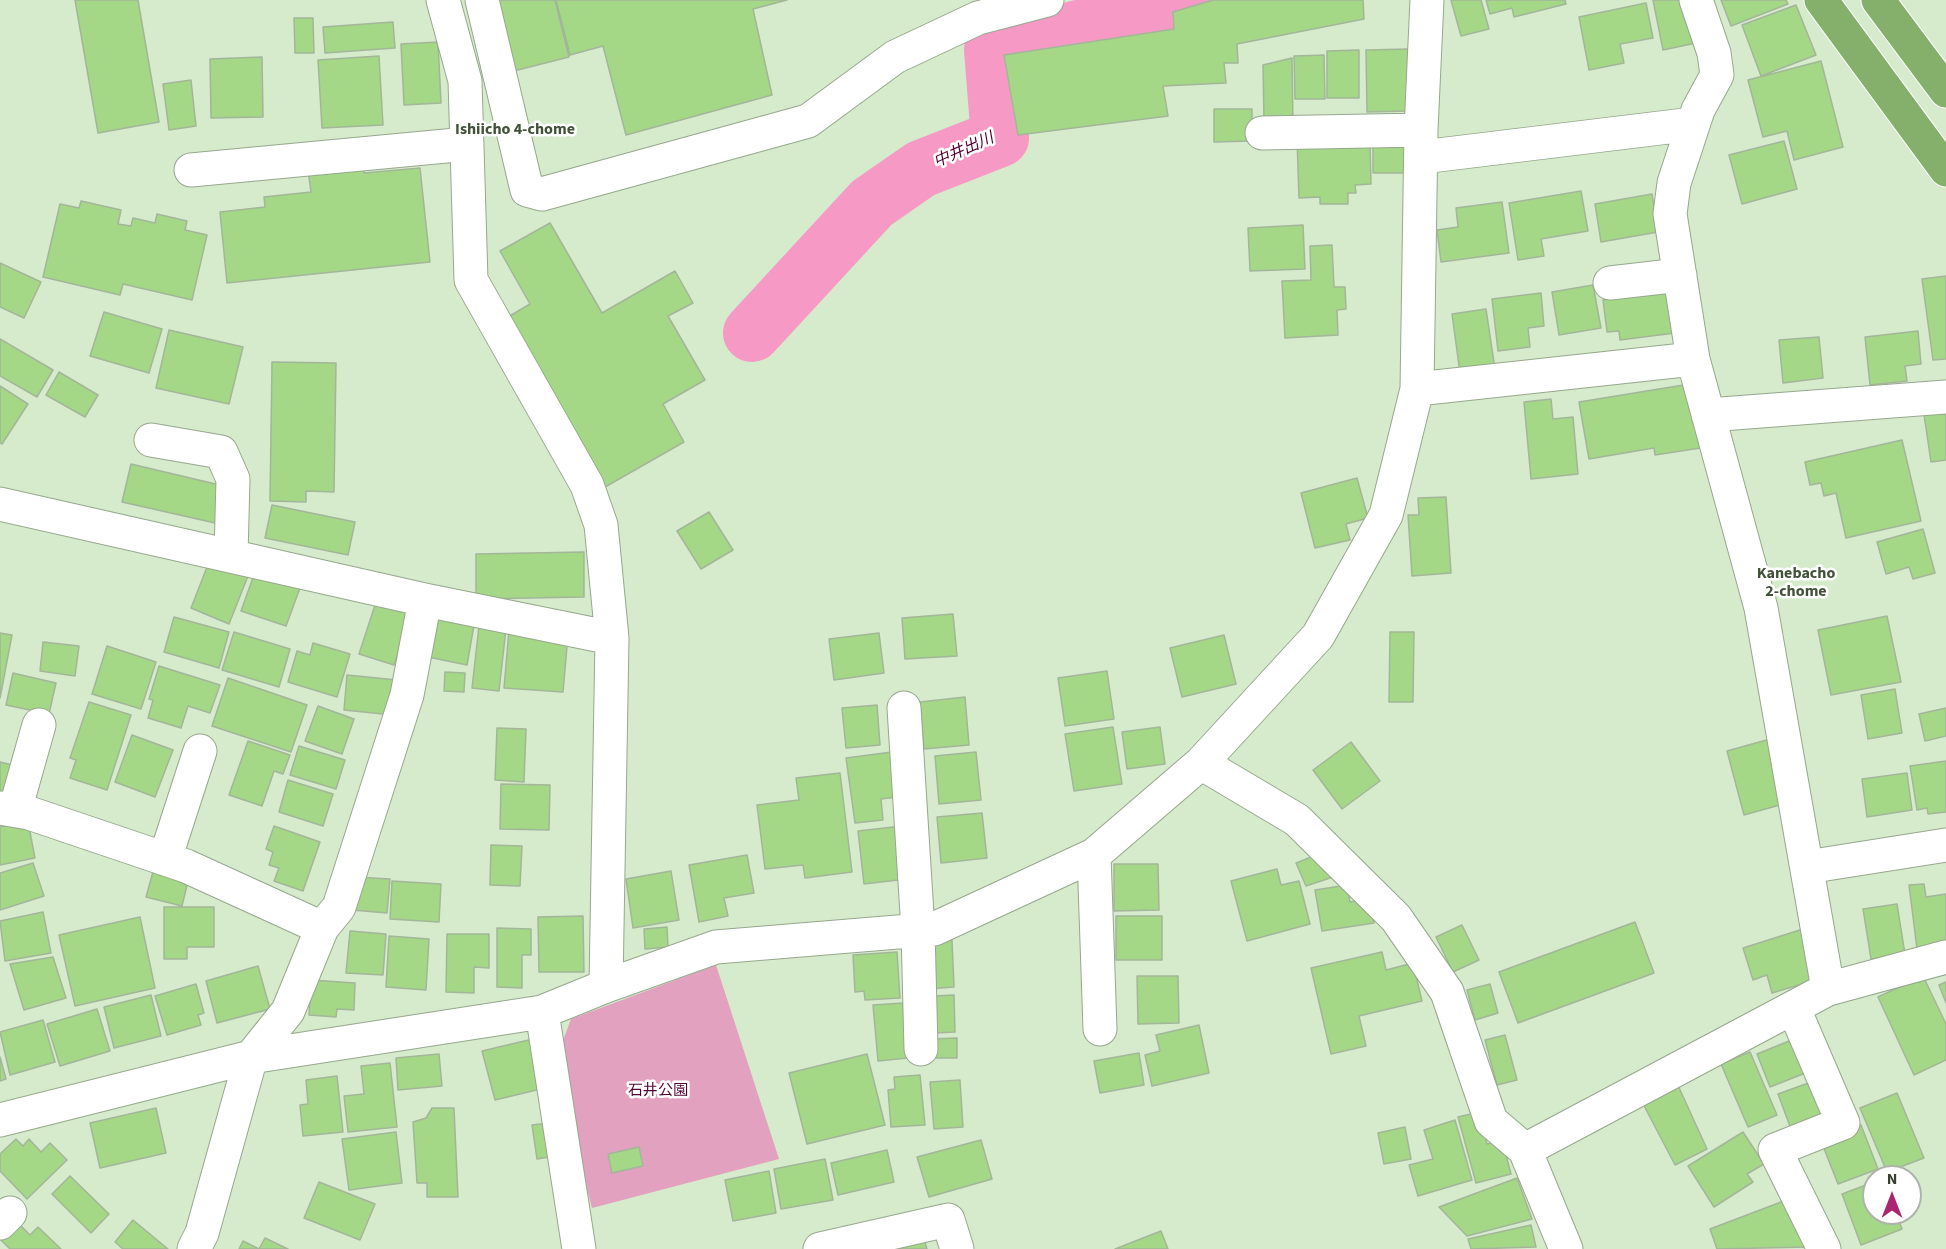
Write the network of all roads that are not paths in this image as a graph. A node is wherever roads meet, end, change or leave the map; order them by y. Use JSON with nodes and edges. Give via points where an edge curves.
{"nodes":[{"id":1,"x":443,"y":0,"type":"edge"},
{"id":2,"x":482,"y":0,"type":"edge"},
{"id":3,"x":1047,"y":0,"type":"edge"},
{"id":4,"x":1427,"y":0,"type":"edge"},
{"id":5,"x":1696,"y":0,"type":"edge"},
{"id":6,"x":1821,"y":0,"type":"edge"},
{"id":7,"x":1878,"y":0,"type":"edge"},
{"id":8,"x":1946,"y":91,"type":"edge"},
{"id":9,"x":1693,"y":124,"type":"junction"},
{"id":10,"x":1262,"y":134,"type":"dead end"},
{"id":11,"x":467,"y":144,"type":"junction"},
{"id":12,"x":1422,"y":144,"type":"junction"},
{"id":13,"x":191,"y":170,"type":"dead end"},
{"id":14,"x":1946,"y":170,"type":"edge"},
{"id":15,"x":1680,"y":275,"type":"junction"},
{"id":16,"x":1610,"y":283,"type":"dead end"},
{"id":17,"x":1693,"y":359,"type":"junction"},
{"id":18,"x":1417,"y":389,"type":"junction"},
{"id":19,"x":1946,"y":397,"type":"edge"},
{"id":20,"x":1708,"y":415,"type":"junction"},
{"id":21,"x":151,"y":440,"type":"dead end"},
{"id":22,"x":0,"y":504,"type":"edge"},
{"id":23,"x":231,"y":555,"type":"junction"},
{"id":24,"x":425,"y":600,"type":"junction"},
{"id":25,"x":612,"y":638,"type":"junction"},
{"id":26,"x":904,"y":708,"type":"dead end"},
{"id":27,"x":39,"y":725,"type":"dead end"},
{"id":28,"x":200,"y":751,"type":"dead end"},
{"id":29,"x":1201,"y":763,"type":"junction"},
{"id":30,"x":8,"y":809,"type":"edge"},
{"id":31,"x":1946,"y":845,"type":"edge"},
{"id":32,"x":1094,"y":855,"type":"junction"},
{"id":33,"x":165,"y":859,"type":"junction"},
{"id":34,"x":1807,"y":867,"type":"junction"},
{"id":35,"x":322,"y":928,"type":"junction"},
{"id":36,"x":918,"y":930,"type":"junction"},
{"id":37,"x":1946,"y":957,"type":"edge"},
{"id":38,"x":606,"y":986,"type":"junction"},
{"id":39,"x":1828,"y":989,"type":"junction"},
{"id":40,"x":1794,"y":1009,"type":"junction"},
{"id":41,"x":542,"y":1012,"type":"junction"},
{"id":42,"x":1100,"y":1029,"type":"dead end"},
{"id":43,"x":921,"y":1049,"type":"dead end"},
{"id":44,"x":251,"y":1057,"type":"junction"},
{"id":45,"x":0,"y":1120,"type":"edge"},
{"id":46,"x":1525,"y":1150,"type":"junction"},
{"id":47,"x":194,"y":1249,"type":"edge"},
{"id":48,"x":579,"y":1249,"type":"edge"},
{"id":49,"x":820,"y":1249,"type":"edge"},
{"id":50,"x":957,"y":1249,"type":"edge"},
{"id":51,"x":1566,"y":1249,"type":"edge"},
{"id":52,"x":1824,"y":1249,"type":"edge"}],
"edges":[{"from":1,"to":11,"type":"street","via":[[465,81]]},
{"from":2,"to":3,"type":"street","via":[[527,190],[542,194],[808,121],[895,57],[978,18]]},
{"from":4,"to":12,"type":"street"},
{"from":5,"to":9,"type":"street","via":[[1714,53],[1717,75]]},
{"from":6,"to":14,"type":"highway"},
{"from":7,"to":8,"type":"highway"},
{"from":9,"to":12,"type":"street"},
{"from":9,"to":15,"type":"street","via":[[1674,183],[1670,214]]},
{"from":10,"to":12,"type":"street"},
{"from":11,"to":13,"type":"street"},
{"from":11,"to":25,"type":"street","via":[[471,280],[587,485],[601,525]]},
{"from":12,"to":18,"type":"street"},
{"from":15,"to":16,"type":"street"},
{"from":15,"to":17,"type":"street"},
{"from":17,"to":18,"type":"street"},
{"from":17,"to":20,"type":"street"},
{"from":18,"to":29,"type":"street","via":[[1386,515],[1318,636]]},
{"from":19,"to":20,"type":"street"},
{"from":20,"to":34,"type":"street","via":[[1761,608]]},
{"from":21,"to":23,"type":"street","via":[[221,452],[233,479]]},
{"from":22,"to":23,"type":"street"},
{"from":23,"to":24,"type":"street"},
{"from":24,"to":25,"type":"street"},
{"from":24,"to":35,"type":"street","via":[[407,695],[339,907]]},
{"from":25,"to":38,"type":"street"},
{"from":26,"to":36,"type":"street"},
{"from":27,"to":30,"type":"street"},
{"from":28,"to":33,"type":"street"},
{"from":29,"to":32,"type":"street"},
{"from":29,"to":46,"type":"street","via":[[1297,820],[1396,918],[1447,992],[1491,1121]]},
{"from":30,"to":33,"type":"street"},
{"from":31,"to":34,"type":"street"},
{"from":32,"to":36,"type":"street","via":[[934,929]]},
{"from":32,"to":42,"type":"street"},
{"from":33,"to":35,"type":"street"},
{"from":34,"to":39,"type":"street"},
{"from":35,"to":44,"type":"street","via":[[288,1011]]},
{"from":36,"to":38,"type":"street","via":[[716,947]]},
{"from":36,"to":43,"type":"street"},
{"from":37,"to":39,"type":"street"},
{"from":38,"to":41,"type":"street"},
{"from":39,"to":40,"type":"street"},
{"from":40,"to":46,"type":"street"},
{"from":40,"to":52,"type":"street","via":[[1843,1122],[1775,1150]]},
{"from":41,"to":44,"type":"street"},
{"from":41,"to":48,"type":"street"},
{"from":44,"to":45,"type":"street"},
{"from":44,"to":47,"type":"street","via":[[202,1233]]},
{"from":46,"to":51,"type":"street"},
{"from":49,"to":50,"type":"street","via":[[948,1220]]}]}
